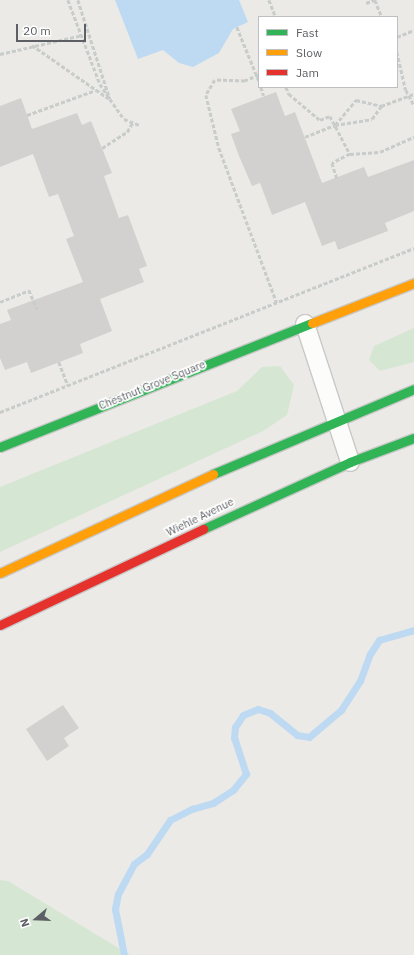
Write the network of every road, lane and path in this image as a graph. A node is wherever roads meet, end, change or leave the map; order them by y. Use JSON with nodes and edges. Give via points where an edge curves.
{"nodes":[{"id":1,"x":68,"y":0,"type":"edge"},
{"id":2,"x":78,"y":0,"type":"edge"},
{"id":3,"x":269,"y":0,"type":"edge"},
{"id":4,"x":375,"y":0,"type":"edge"},
{"id":5,"x":366,"y":3,"type":"dead end"},
{"id":6,"x":276,"y":16,"type":"edge"},
{"id":7,"x":382,"y":16,"type":"edge"},
{"id":8,"x":237,"y":27,"type":"dead end"},
{"id":9,"x":414,"y":30,"type":"edge"},
{"id":10,"x":82,"y":35,"type":"junction"},
{"id":11,"x":398,"y":37,"type":"edge"},
{"id":12,"x":32,"y":45,"type":"junction"},
{"id":13,"x":0,"y":54,"type":"edge"},
{"id":14,"x":398,"y":56,"type":"edge"},
{"id":15,"x":258,"y":76,"type":"edge"},
{"id":16,"x":261,"y":88,"type":"edge"},
{"id":17,"x":286,"y":88,"type":"edge"},
{"id":18,"x":97,"y":90,"type":"junction"},
{"id":19,"x":414,"y":94,"type":"edge"},
{"id":20,"x":264,"y":96,"type":"dead end"},
{"id":21,"x":408,"y":96,"type":"junction"},
{"id":22,"x":110,"y":99,"type":"junction"},
{"id":23,"x":414,"y":105,"type":"edge"},
{"id":24,"x":381,"y":106,"type":"junction"},
{"id":25,"x":27,"y":115,"type":"dead end"},
{"id":26,"x":133,"y":122,"type":"junction"},
{"id":27,"x":140,"y":125,"type":"dead end"},
{"id":28,"x":334,"y":125,"type":"junction"},
{"id":29,"x":304,"y":137,"type":"dead end"},
{"id":30,"x":414,"y":137,"type":"edge"},
{"id":31,"x":102,"y":148,"type":"dead end"},
{"id":32,"x":350,"y":154,"type":"junction"},
{"id":33,"x":337,"y":178,"type":"dead end"},
{"id":34,"x":414,"y":248,"type":"edge"},
{"id":35,"x":414,"y":283,"type":"edge"},
{"id":36,"x":0,"y":302,"type":"edge"},
{"id":37,"x":277,"y":303,"type":"junction"},
{"id":38,"x":37,"y":309,"type":"dead end"},
{"id":39,"x":305,"y":324,"type":"junction"},
{"id":40,"x":59,"y":362,"type":"dead end"},
{"id":41,"x":68,"y":385,"type":"junction"},
{"id":42,"x":414,"y":389,"type":"edge"},
{"id":43,"x":0,"y":412,"type":"edge"},
{"id":44,"x":336,"y":419,"type":"junction"},
{"id":45,"x":414,"y":438,"type":"edge"},
{"id":46,"x":0,"y":447,"type":"edge"},
{"id":47,"x":350,"y":462,"type":"junction"},
{"id":48,"x":0,"y":573,"type":"edge"},
{"id":49,"x":0,"y":625,"type":"edge"}],
"edges":[{"from":1,"to":10,"type":"path"},
{"from":2,"to":22,"type":"path"},
{"from":3,"to":6,"type":"path"},
{"from":4,"to":5,"type":"path"},
{"from":4,"to":7,"type":"path"},
{"from":8,"to":15,"type":"path"},
{"from":9,"to":11,"type":"path"},
{"from":10,"to":12,"type":"path"},
{"from":10,"to":22,"type":"path","via":[[100,84]]},
{"from":12,"to":13,"type":"path"},
{"from":12,"to":18,"type":"path"},
{"from":14,"to":21,"type":"path"},
{"from":15,"to":37,"type":"path","via":[[245,81],[215,80],[206,95],[219,148]]},
{"from":16,"to":20,"type":"path"},
{"from":17,"to":28,"type":"path","via":[[289,94],[320,120],[330,116]]},
{"from":18,"to":22,"type":"path"},
{"from":18,"to":25,"type":"path"},
{"from":19,"to":21,"type":"path"},
{"from":21,"to":23,"type":"path"},
{"from":21,"to":24,"type":"path"},
{"from":22,"to":26,"type":"path","via":[[124,119]]},
{"from":24,"to":28,"type":"path","via":[[372,119]]},
{"from":24,"to":28,"type":"path","via":[[356,100]]},
{"from":26,"to":27,"type":"path"},
{"from":26,"to":31,"type":"path","via":[[127,132]]},
{"from":28,"to":29,"type":"path"},
{"from":28,"to":32,"type":"path"},
{"from":30,"to":32,"type":"path","via":[[380,152]]},
{"from":32,"to":33,"type":"path","via":[[332,164]]},
{"from":34,"to":37,"type":"path"},
{"from":35,"to":39,"type":"main road","name":"Chestnut Grove Square"},
{"from":36,"to":38,"type":"path","via":[[29,290]]},
{"from":37,"to":41,"type":"path"},
{"from":39,"to":44,"type":"street"},
{"from":39,"to":46,"type":"main road","name":"Chestnut Grove Square"},
{"from":40,"to":41,"type":"path"},
{"from":41,"to":43,"type":"path"},
{"from":42,"to":44,"type":"main road"},
{"from":44,"to":47,"type":"street"},
{"from":44,"to":48,"type":"main road"},
{"from":45,"to":47,"type":"main road","name":"Wiehle Avenue"},
{"from":47,"to":49,"type":"main road","name":"Wiehle Avenue"}]}
